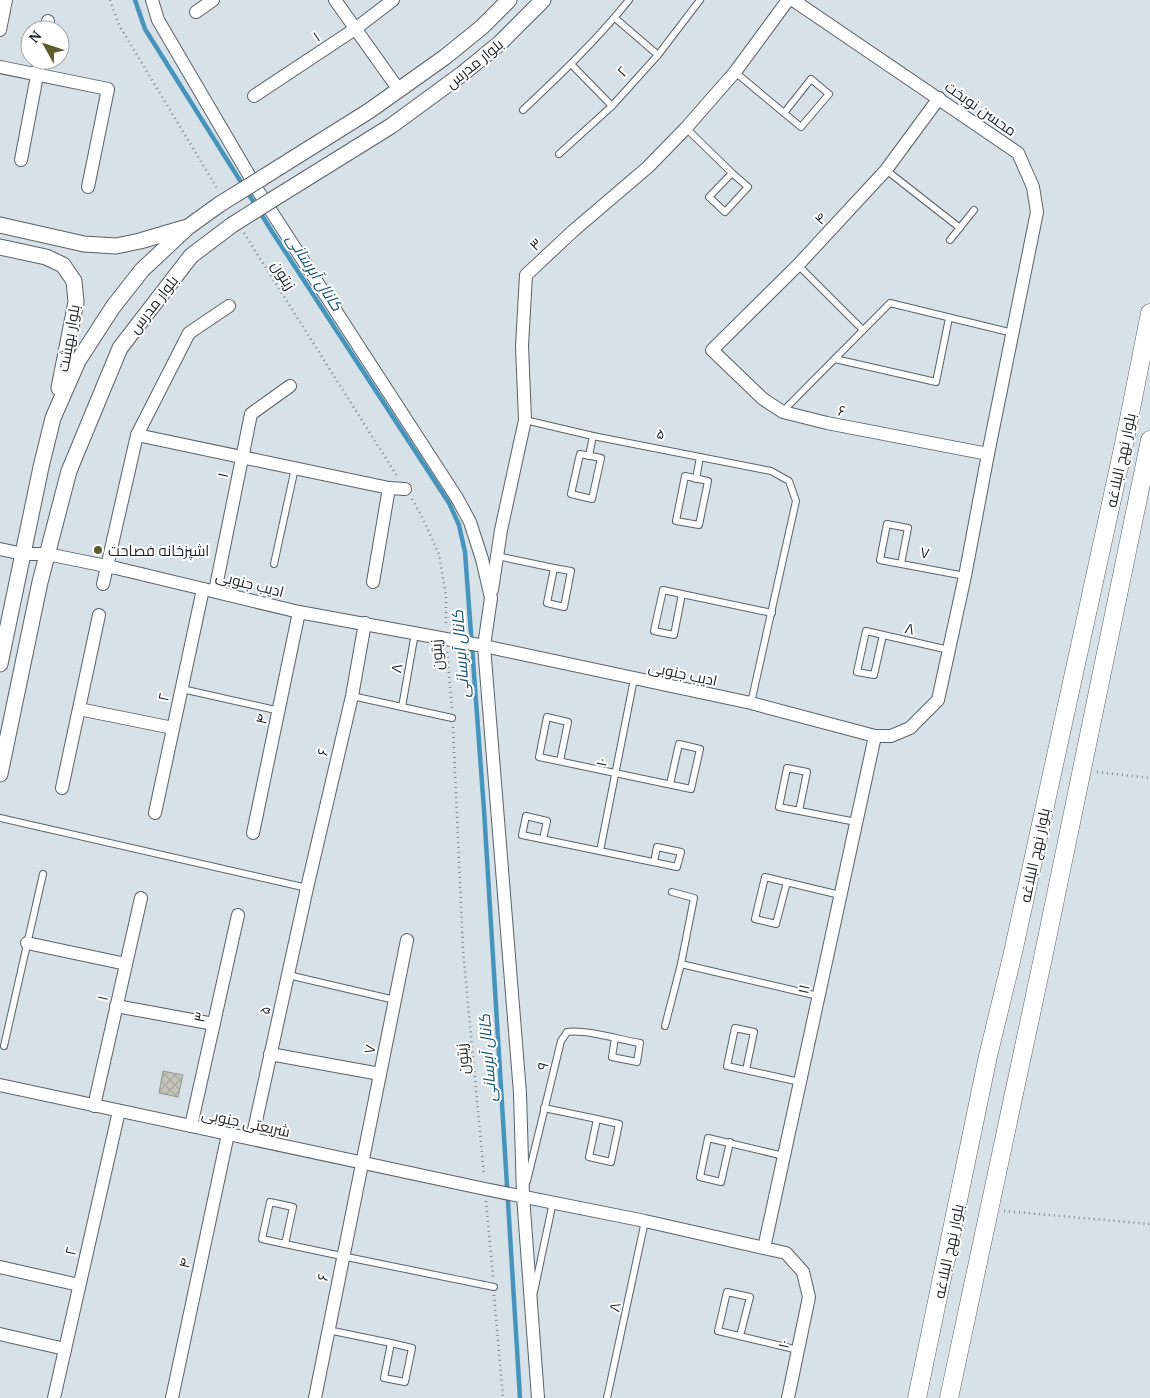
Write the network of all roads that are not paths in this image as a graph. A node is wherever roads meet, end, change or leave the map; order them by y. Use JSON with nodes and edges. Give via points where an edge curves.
{"nodes":[{"id":1,"x":6,"y":0,"type":"edge"},
{"id":2,"x":152,"y":0,"type":"edge"},
{"id":3,"x":213,"y":0,"type":"edge"},
{"id":4,"x":335,"y":0,"type":"edge"},
{"id":5,"x":393,"y":0,"type":"edge"},
{"id":6,"x":509,"y":0,"type":"edge"},
{"id":7,"x":544,"y":0,"type":"edge"},
{"id":8,"x":629,"y":0,"type":"edge"},
{"id":9,"x":700,"y":0,"type":"edge"},
{"id":10,"x":788,"y":0,"type":"edge"},
{"id":11,"x":793,"y":0,"type":"edge"},
{"id":12,"x":196,"y":12,"type":"dead end"},
{"id":13,"x":615,"y":18,"type":"junction"},
{"id":14,"x":355,"y":29,"type":"junction"},
{"id":15,"x":0,"y":30,"type":"edge"},
{"id":16,"x":658,"y":55,"type":"junction"},
{"id":17,"x":571,"y":64,"type":"junction"},
{"id":18,"x":0,"y":67,"type":"edge"},
{"id":19,"x":39,"y":70,"type":"edge"},
{"id":20,"x":735,"y":72,"type":"junction"},
{"id":21,"x":38,"y":74,"type":"junction"},
{"id":22,"x":399,"y":90,"type":"junction"},
{"id":23,"x":254,"y":96,"type":"dead end"},
{"id":24,"x":939,"y":98,"type":"junction"},
{"id":25,"x":612,"y":106,"type":"junction"},
{"id":26,"x":523,"y":110,"type":"dead end"},
{"id":27,"x":784,"y":113,"type":"junction"},
{"id":28,"x":686,"y":128,"type":"junction"},
{"id":29,"x":559,"y":154,"type":"dead end"},
{"id":30,"x":21,"y":160,"type":"dead end"},
{"id":31,"x":886,"y":170,"type":"junction"},
{"id":32,"x":732,"y":173,"type":"junction"},
{"id":33,"x":88,"y":187,"type":"dead end"},
{"id":34,"x":974,"y":210,"type":"dead end"},
{"id":35,"x":0,"y":225,"type":"edge"},
{"id":36,"x":188,"y":227,"type":"junction"},
{"id":37,"x":960,"y":228,"type":"junction"},
{"id":38,"x":51,"y":237,"type":"junction"},
{"id":39,"x":950,"y":240,"type":"dead end"},
{"id":40,"x":0,"y":247,"type":"edge"},
{"id":41,"x":46,"y":257,"type":"junction"},
{"id":42,"x":798,"y":265,"type":"junction"},
{"id":43,"x":229,"y":306,"type":"dead end"},
{"id":44,"x":1150,"y":313,"type":"edge"},
{"id":45,"x":949,"y":318,"type":"junction"},
{"id":46,"x":863,"y":330,"type":"junction"},
{"id":47,"x":1013,"y":333,"type":"junction"},
{"id":48,"x":712,"y":350,"type":"joint"},
{"id":49,"x":835,"y":359,"type":"junction"},
{"id":50,"x":290,"y":386,"type":"dead end"},
{"id":51,"x":783,"y":412,"type":"junction"},
{"id":52,"x":53,"y":418,"type":"junction"},
{"id":53,"x":525,"y":420,"type":"junction"},
{"id":54,"x":137,"y":435,"type":"junction"},
{"id":55,"x":593,"y":436,"type":"junction"},
{"id":56,"x":1150,"y":440,"type":"edge"},
{"id":57,"x":988,"y":454,"type":"junction"},
{"id":58,"x":589,"y":456,"type":"junction"},
{"id":59,"x":242,"y":457,"type":"junction"},
{"id":60,"x":700,"y":457,"type":"junction"},
{"id":61,"x":295,"y":468,"type":"junction"},
{"id":62,"x":696,"y":478,"type":"junction"},
{"id":63,"x":389,"y":488,"type":"junction"},
{"id":64,"x":406,"y":489,"type":"road end"},
{"id":65,"x":0,"y":549,"type":"edge"},
{"id":66,"x":23,"y":554,"type":"junction"},
{"id":67,"x":47,"y":554,"type":"junction"},
{"id":68,"x":497,"y":556,"type":"junction"},
{"id":69,"x":274,"y":564,"type":"dead end"},
{"id":70,"x":901,"y":564,"type":"junction"},
{"id":71,"x":554,"y":568,"type":"junction"},
{"id":72,"x":965,"y":576,"type":"junction"},
{"id":73,"x":373,"y":582,"type":"dead end"},
{"id":74,"x":103,"y":584,"type":"dead end"},
{"id":75,"x":209,"y":590,"type":"junction"},
{"id":76,"x":682,"y":594,"type":"junction"},
{"id":77,"x":491,"y":598,"type":"junction"},
{"id":78,"x":299,"y":612,"type":"junction"},
{"id":79,"x":772,"y":613,"type":"junction"},
{"id":80,"x":100,"y":615,"type":"dead end"},
{"id":81,"x":365,"y":623,"type":"junction"},
{"id":82,"x":415,"y":633,"type":"junction"},
{"id":83,"x":883,"y":635,"type":"junction"},
{"id":84,"x":484,"y":646,"type":"junction"},
{"id":85,"x":949,"y":650,"type":"junction"},
{"id":86,"x":0,"y":664,"type":"edge"},
{"id":87,"x":634,"y":679,"type":"junction"},
{"id":88,"x":182,"y":689,"type":"junction"},
{"id":89,"x":352,"y":696,"type":"junction"},
{"id":90,"x":751,"y":703,"type":"junction"},
{"id":91,"x":402,"y":707,"type":"junction"},
{"id":92,"x":79,"y":709,"type":"junction"},
{"id":93,"x":280,"y":710,"type":"junction"},
{"id":94,"x":452,"y":718,"type":"road end"},
{"id":95,"x":173,"y":728,"type":"junction"},
{"id":96,"x":875,"y":736,"type":"junction"},
{"id":97,"x":560,"y":761,"type":"junction"},
{"id":98,"x":616,"y":772,"type":"junction"},
{"id":99,"x":0,"y":774,"type":"edge"},
{"id":100,"x":670,"y":784,"type":"junction"},
{"id":101,"x":62,"y":788,"type":"dead end"},
{"id":102,"x":799,"y":810,"type":"junction"},
{"id":103,"x":155,"y":813,"type":"dead end"},
{"id":104,"x":0,"y":818,"type":"edge"},
{"id":105,"x":856,"y":822,"type":"junction"},
{"id":106,"x":253,"y":833,"type":"dead end"},
{"id":107,"x":543,"y":839,"type":"junction"},
{"id":108,"x":600,"y":851,"type":"junction"},
{"id":109,"x":654,"y":862,"type":"junction"},
{"id":110,"x":42,"y":874,"type":"dead end"},
{"id":111,"x":786,"y":882,"type":"junction"},
{"id":112,"x":307,"y":888,"type":"junction"},
{"id":113,"x":672,"y":892,"type":"dead end"},
{"id":114,"x":840,"y":895,"type":"junction"},
{"id":115,"x":141,"y":898,"type":"dead end"},
{"id":116,"x":238,"y":915,"type":"dead end"},
{"id":117,"x":407,"y":940,"type":"dead end"},
{"id":118,"x":27,"y":943,"type":"junction"},
{"id":119,"x":126,"y":964,"type":"junction"},
{"id":120,"x":680,"y":964,"type":"junction"},
{"id":121,"x":288,"y":975,"type":"junction"},
{"id":122,"x":818,"y":996,"type":"junction"},
{"id":123,"x":395,"y":1000,"type":"junction"},
{"id":124,"x":116,"y":1006,"type":"junction"},
{"id":125,"x":214,"y":1024,"type":"junction"},
{"id":126,"x":665,"y":1026,"type":"dead end"},
{"id":127,"x":615,"y":1038,"type":"junction"},
{"id":128,"x":4,"y":1046,"type":"dead end"},
{"id":129,"x":270,"y":1054,"type":"junction"},
{"id":130,"x":746,"y":1070,"type":"junction"},
{"id":131,"x":380,"y":1074,"type":"junction"},
{"id":132,"x":800,"y":1082,"type":"junction"},
{"id":133,"x":0,"y":1085,"type":"edge"},
{"id":134,"x":94,"y":1106,"type":"junction"},
{"id":135,"x":544,"y":1108,"type":"junction"},
{"id":136,"x":118,"y":1111,"type":"junction"},
{"id":137,"x":597,"y":1120,"type":"junction"},
{"id":138,"x":191,"y":1126,"type":"junction"},
{"id":139,"x":228,"y":1134,"type":"junction"},
{"id":140,"x":252,"y":1140,"type":"junction"},
{"id":141,"x":730,"y":1142,"type":"junction"},
{"id":142,"x":784,"y":1156,"type":"junction"},
{"id":143,"x":362,"y":1163,"type":"junction"},
{"id":144,"x":523,"y":1196,"type":"junction"},
{"id":145,"x":553,"y":1202,"type":"junction"},
{"id":146,"x":645,"y":1221,"type":"junction"},
{"id":147,"x":285,"y":1244,"type":"junction"},
{"id":148,"x":764,"y":1248,"type":"junction"},
{"id":149,"x":343,"y":1256,"type":"junction"},
{"id":150,"x":0,"y":1267,"type":"edge"},
{"id":151,"x":79,"y":1285,"type":"junction"},
{"id":152,"x":494,"y":1287,"type":"road end"},
{"id":153,"x":809,"y":1298,"type":"joint"},
{"id":154,"x":532,"y":1305,"type":"junction"},
{"id":155,"x":328,"y":1330,"type":"junction"},
{"id":156,"x":0,"y":1334,"type":"edge"},
{"id":157,"x":740,"y":1336,"type":"junction"},
{"id":158,"x":391,"y":1343,"type":"junction"},
{"id":159,"x":65,"y":1349,"type":"junction"},
{"id":160,"x":798,"y":1350,"type":"junction"},
{"id":161,"x":54,"y":1398,"type":"edge"},
{"id":162,"x":172,"y":1398,"type":"edge"},
{"id":163,"x":315,"y":1398,"type":"edge"},
{"id":164,"x":538,"y":1398,"type":"edge"},
{"id":165,"x":607,"y":1398,"type":"edge"},
{"id":166,"x":788,"y":1398,"type":"edge"},
{"id":167,"x":918,"y":1398,"type":"edge"},
{"id":168,"x":949,"y":1398,"type":"edge"}],
"edges":[{"from":1,"to":15,"type":"street"},
{"from":2,"to":77,"type":"street","via":[[158,20],[260,194],[457,498],[470,522]]},
{"from":3,"to":12,"type":"street"},
{"from":4,"to":14,"type":"street"},
{"from":5,"to":14,"type":"street","name":"۱"},
{"from":6,"to":22,"type":"street","name":"بلوار مدرس","via":[[445,58]]},
{"from":7,"to":67,"type":"street","name":"بلوار مدرس","bridge":true,"via":[[500,43],[391,126],[275,198],[190,256],[120,348],[69,471]]},
{"from":8,"to":13,"type":"lane"},
{"from":9,"to":16,"type":"lane","name":"۲"},
{"from":10,"to":20,"type":"street","name":"۳"},
{"from":11,"to":24,"type":"street","name":"محسن نوبخت"},
{"from":13,"to":16,"type":"lane"},
{"from":13,"to":17,"type":"lane"},
{"from":14,"to":22,"type":"street"},
{"from":14,"to":23,"type":"street","name":"۱"},
{"from":16,"to":25,"type":"lane","name":"۲"},
{"from":17,"to":25,"type":"lane"},
{"from":17,"to":26,"type":"lane"},
{"from":18,"to":21,"type":"street"},
{"from":19,"to":21,"type":"street"},
{"from":20,"to":27,"type":"lane"},
{"from":20,"to":28,"type":"street","name":"۳"},
{"from":21,"to":30,"type":"street"},
{"from":21,"to":33,"type":"street","via":[[108,89]]},
{"from":22,"to":36,"type":"street","name":"بلوار مدرس","bridge":true,"via":[[262,178],[220,199]]},
{"from":24,"to":31,"type":"street","name":"۴"},
{"from":24,"to":47,"type":"street","name":"محسن نوبخت","via":[[1018,153],[1033,187],[1037,212]]},
{"from":25,"to":29,"type":"lane","name":"۲"},
{"from":27,"to":27,"type":"lane","via":[[811,80],[828,94],[801,127]]},
{"from":28,"to":32,"type":"lane"},
{"from":28,"to":53,"type":"street","name":"۳","via":[[648,168],[573,230],[526,275],[522,346]]},
{"from":31,"to":37,"type":"lane"},
{"from":31,"to":42,"type":"street","name":"۴"},
{"from":32,"to":32,"type":"lane","via":[[709,196],[724,212],[748,187]]},
{"from":34,"to":37,"type":"lane"},
{"from":35,"to":38,"type":"street"},
{"from":36,"to":38,"type":"street","via":[[116,246]]},
{"from":36,"to":52,"type":"street","name":"بلوار مدرس","via":[[142,270],[113,306],[78,361]]},
{"from":37,"to":39,"type":"lane"},
{"from":38,"to":41,"type":"street","via":[[59,246],[57,252]]},
{"from":40,"to":41,"type":"street","name":"بلوار بهشت"},
{"from":41,"to":52,"type":"street","name":"بلوار بهشت","via":[[63,265],[74,282],[76,302]]},
{"from":42,"to":46,"type":"lane"},
{"from":42,"to":48,"type":"street","name":"۴"},
{"from":43,"to":54,"type":"street","via":[[189,332]]},
{"from":44,"to":167,"type":"main road","name":"بلوار نهج البلاغه","via":[[1120,464],[988,1056]]},
{"from":45,"to":46,"type":"lane","via":[[890,302]]},
{"from":45,"to":47,"type":"lane"},
{"from":45,"to":49,"type":"lane","via":[[936,382]]},
{"from":46,"to":49,"type":"lane"},
{"from":47,"to":57,"type":"street","name":"محسن نوبخت"},
{"from":48,"to":51,"type":"street","name":"۶","via":[[763,400]]},
{"from":49,"to":51,"type":"lane"},
{"from":50,"to":59,"type":"street","name":"۱","via":[[251,414]]},
{"from":51,"to":57,"type":"street","name":"۶"},
{"from":52,"to":66,"type":"street","name":"بلوار مدرس"},
{"from":53,"to":55,"type":"lane","name":"۵"},
{"from":53,"to":68,"type":"street","name":"۳"},
{"from":54,"to":59,"type":"street"},
{"from":54,"to":74,"type":"street"},
{"from":55,"to":58,"type":"lane"},
{"from":55,"to":60,"type":"lane","name":"۵"},
{"from":56,"to":168,"type":"main road","name":"بلوار نهج البلاغه"},
{"from":57,"to":72,"type":"street","name":"محسن نوبخت"},
{"from":58,"to":58,"type":"lane","via":[[580,454],[571,494],[592,499],[601,458]]},
{"from":59,"to":61,"type":"street"},
{"from":59,"to":75,"type":"street","name":"۱"},
{"from":60,"to":62,"type":"lane"},
{"from":60,"to":79,"type":"lane","name":"۵","via":[[770,471],[789,481],[796,501]]},
{"from":61,"to":63,"type":"street"},
{"from":61,"to":69,"type":"lane"},
{"from":62,"to":62,"type":"lane","via":[[708,481],[699,525],[676,521],[685,476]]},
{"from":63,"to":64,"type":"street"},
{"from":63,"to":73,"type":"street"},
{"from":65,"to":66,"type":"street"},
{"from":66,"to":67,"type":"street","name":"ادیب جنوبی"},
{"from":66,"to":86,"type":"street","name":"بلوار مدرس"},
{"from":67,"to":75,"type":"street","name":"ادیب جنوبی"},
{"from":67,"to":99,"type":"street","name":"بلوار مدرس"},
{"from":68,"to":71,"type":"lane"},
{"from":68,"to":77,"type":"street","name":"۳"},
{"from":70,"to":70,"type":"lane","name":"۷","via":[[908,528],[887,524],[880,560]]},
{"from":70,"to":72,"type":"lane","name":"۷"},
{"from":71,"to":71,"type":"lane","via":[[547,603],[564,607],[572,572]]},
{"from":72,"to":85,"type":"street","name":"محسن نوبخت"},
{"from":75,"to":78,"type":"street","name":"ادیب جنوبی"},
{"from":75,"to":88,"type":"street","name":"۲"},
{"from":76,"to":76,"type":"lane","via":[[663,590],[654,631],[674,635]]},
{"from":76,"to":79,"type":"lane"},
{"from":77,"to":84,"type":"street","name":"۳"},
{"from":78,"to":81,"type":"street","name":"ادیب جنوبی"},
{"from":78,"to":93,"type":"street","name":"۴"},
{"from":79,"to":90,"type":"lane"},
{"from":80,"to":92,"type":"street"},
{"from":81,"to":82,"type":"street","name":"ادیب جنوبی"},
{"from":81,"to":89,"type":"street","name":"۶"},
{"from":82,"to":84,"type":"street","name":"ادیب جنوبی"},
{"from":82,"to":91,"type":"lane","name":"۸"},
{"from":83,"to":83,"type":"lane","name":"۸","via":[[866,631],[857,672],[874,676]]},
{"from":83,"to":85,"type":"lane","name":"۸"},
{"from":84,"to":87,"type":"street","name":"ادیب جنوبی"},
{"from":84,"to":144,"type":"street","name":"۳","via":[[520,1093]]},
{"from":85,"to":96,"type":"street","name":"محسن نوبخت","via":[[938,700],[910,728],[891,736]]},
{"from":87,"to":90,"type":"street","name":"ادیب جنوبی"},
{"from":87,"to":98,"type":"lane","name":"۱۰"},
{"from":88,"to":93,"type":"lane"},
{"from":88,"to":95,"type":"street","name":"۲"},
{"from":89,"to":91,"type":"lane"},
{"from":89,"to":112,"type":"street","name":"۶"},
{"from":90,"to":96,"type":"street","name":"ادیب جنوبی"},
{"from":91,"to":94,"type":"lane"},
{"from":92,"to":95,"type":"street"},
{"from":92,"to":101,"type":"street"},
{"from":93,"to":106,"type":"street","name":"۴"},
{"from":95,"to":103,"type":"street","name":"۲"},
{"from":96,"to":105,"type":"street","name":"۱۱"},
{"from":97,"to":97,"type":"lane","via":[[568,722],[547,718],[539,757]]},
{"from":97,"to":98,"type":"lane"},
{"from":98,"to":100,"type":"lane"},
{"from":98,"to":108,"type":"lane","name":"۱۰"},
{"from":100,"to":100,"type":"lane","via":[[679,744],[700,749],[691,788]]},
{"from":102,"to":102,"type":"lane","via":[[779,807],[787,768],[807,772]]},
{"from":102,"to":105,"type":"lane"},
{"from":104,"to":112,"type":"lane"},
{"from":105,"to":114,"type":"street","name":"۱۱"},
{"from":107,"to":107,"type":"lane","via":[[547,821],[526,816],[522,835]]},
{"from":107,"to":108,"type":"lane"},
{"from":108,"to":109,"type":"lane"},
{"from":109,"to":109,"type":"lane","via":[[677,867],[681,852],[657,847]]},
{"from":110,"to":118,"type":"lane"},
{"from":111,"to":111,"type":"lane","via":[[765,877],[755,919],[776,924]]},
{"from":111,"to":114,"type":"lane"},
{"from":112,"to":121,"type":"street","name":"۵"},
{"from":113,"to":120,"type":"lane","via":[[694,898]]},
{"from":114,"to":122,"type":"street","name":"۱۱"},
{"from":115,"to":119,"type":"street","name":"۱"},
{"from":116,"to":125,"type":"street","name":"۳"},
{"from":117,"to":123,"type":"street","name":"۷"},
{"from":118,"to":119,"type":"street"},
{"from":118,"to":128,"type":"lane"},
{"from":119,"to":124,"type":"street","name":"۱"},
{"from":120,"to":122,"type":"lane"},
{"from":120,"to":126,"type":"lane"},
{"from":121,"to":123,"type":"lane"},
{"from":121,"to":129,"type":"street","name":"۵"},
{"from":122,"to":132,"type":"street","name":"۱۱"},
{"from":123,"to":131,"type":"street","name":"۷"},
{"from":124,"to":125,"type":"street"},
{"from":124,"to":134,"type":"street","name":"۱"},
{"from":125,"to":138,"type":"street","name":"۳"},
{"from":127,"to":127,"type":"lane","name":"۹","via":[[640,1043],[637,1062],[612,1056]]},
{"from":127,"to":135,"type":"lane","name":"۹","via":[[567,1032],[561,1040]]},
{"from":129,"to":131,"type":"street"},
{"from":129,"to":140,"type":"street","name":"۵"},
{"from":130,"to":130,"type":"lane","via":[[727,1066],[735,1028],[754,1032]]},
{"from":130,"to":132,"type":"lane"},
{"from":131,"to":143,"type":"street","name":"۷"},
{"from":132,"to":142,"type":"street","name":"۱۱"},
{"from":133,"to":134,"type":"street","name":"شریعتی جنوبی"},
{"from":134,"to":136,"type":"street","name":"شریعتی جنوبی"},
{"from":135,"to":137,"type":"lane"},
{"from":135,"to":144,"type":"lane","name":"۹"},
{"from":136,"to":138,"type":"street","name":"شریعتی جنوبی"},
{"from":136,"to":151,"type":"street","name":"۲"},
{"from":137,"to":137,"type":"lane","via":[[589,1157],[611,1162],[619,1124]]},
{"from":138,"to":139,"type":"street","name":"شریعتی جنوبی"},
{"from":139,"to":140,"type":"street","name":"شریعتی جنوبی"},
{"from":139,"to":162,"type":"street","name":"۴"},
{"from":140,"to":143,"type":"street","name":"شریعتی جنوبی"},
{"from":141,"to":141,"type":"lane","via":[[708,1138],[700,1177],[721,1182]]},
{"from":141,"to":142,"type":"lane"},
{"from":142,"to":148,"type":"street","name":"۱۱"},
{"from":143,"to":144,"type":"street","name":"شریعتی جنوبی"},
{"from":143,"to":149,"type":"street","name":"۶"},
{"from":144,"to":145,"type":"street","name":"شریعتی جنوبی"},
{"from":144,"to":154,"type":"street","name":"۳"},
{"from":145,"to":146,"type":"street","name":"شریعتی جنوبی"},
{"from":145,"to":154,"type":"lane"},
{"from":146,"to":148,"type":"street","name":"شریعتی جنوبی"},
{"from":146,"to":165,"type":"lane","name":"۸"},
{"from":147,"to":147,"type":"lane","via":[[293,1207],[270,1202],[262,1238]]},
{"from":147,"to":149,"type":"lane"},
{"from":148,"to":153,"type":"street","name":"شریعتی جنوبی","via":[[786,1253],[803,1272]]},
{"from":149,"to":152,"type":"lane"},
{"from":149,"to":155,"type":"street","name":"۶"},
{"from":150,"to":151,"type":"street"},
{"from":151,"to":159,"type":"street","name":"۲"},
{"from":153,"to":160,"type":"street","name":"۱۰"},
{"from":154,"to":164,"type":"street","name":"۳"},
{"from":155,"to":158,"type":"lane"},
{"from":155,"to":163,"type":"street","name":"۶"},
{"from":156,"to":159,"type":"street"},
{"from":157,"to":157,"type":"lane","via":[[718,1331],[728,1292],[750,1297]]},
{"from":157,"to":160,"type":"lane"},
{"from":158,"to":158,"type":"lane","via":[[384,1378],[405,1382],[412,1348]]},
{"from":159,"to":161,"type":"street","name":"۲"},
{"from":160,"to":166,"type":"street","name":"۱۰"}]}
